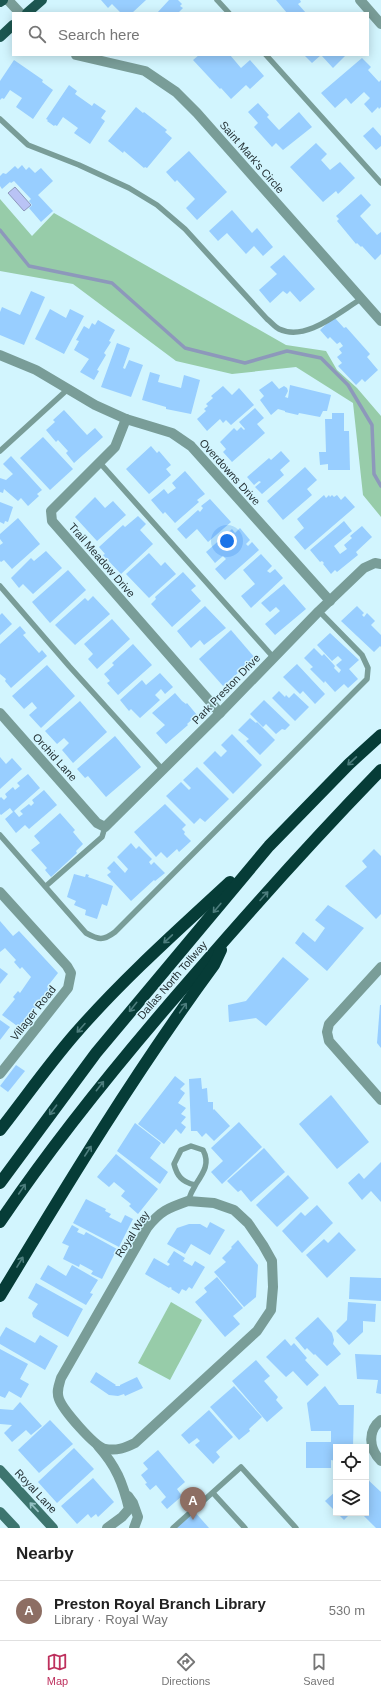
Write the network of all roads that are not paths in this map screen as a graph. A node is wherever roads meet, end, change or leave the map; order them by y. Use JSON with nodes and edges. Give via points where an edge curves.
{"nodes":[{"id":1,"x":3,"y":0,"type":"edge"},
{"id":2,"x":8,"y":0,"type":"edge"},
{"id":3,"x":42,"y":0,"type":"edge"},
{"id":4,"x":217,"y":0,"type":"edge"},
{"id":5,"x":360,"y":0,"type":"edge"},
{"id":6,"x":0,"y":2,"type":"edge"},
{"id":7,"x":19,"y":12,"type":"edge"},
{"id":8,"x":28,"y":12,"type":"edge"},
{"id":9,"x":228,"y":12,"type":"edge"},
{"id":10,"x":381,"y":24,"type":"edge"},
{"id":11,"x":12,"y":27,"type":"edge"},
{"id":12,"x":0,"y":37,"type":"edge"},
{"id":13,"x":80,"y":56,"type":"edge"},
{"id":14,"x":267,"y":56,"type":"edge"},
{"id":15,"x":0,"y":119,"type":"edge"},
{"id":16,"x":381,"y":183,"type":"edge"},
{"id":17,"x":361,"y":299,"type":"junction"},
{"id":18,"x":381,"y":321,"type":"edge"},
{"id":19,"x":0,"y":354,"type":"edge"},
{"id":20,"x":68,"y":389,"type":"junction"},
{"id":21,"x":126,"y":419,"type":"junction"},
{"id":22,"x":0,"y":451,"type":"edge"},
{"id":23,"x":100,"y":463,"type":"junction"},
{"id":24,"x":381,"y":564,"type":"edge"},
{"id":25,"x":0,"y":586,"type":"edge"},
{"id":26,"x":330,"y":602,"type":"junction"},
{"id":27,"x":320,"y":611,"type":"junction"},
{"id":28,"x":274,"y":658,"type":"junction"},
{"id":29,"x":0,"y":713,"type":"edge"},
{"id":30,"x":220,"y":713,"type":"junction"},
{"id":31,"x":381,"y":735,"type":"edge"},
{"id":32,"x":163,"y":770,"type":"junction"},
{"id":33,"x":381,"y":770,"type":"edge"},
{"id":34,"x":105,"y":827,"type":"junction"},
{"id":35,"x":0,"y":836,"type":"edge"},
{"id":36,"x":269,"y":846,"type":"junction"},
{"id":37,"x":46,"y":886,"type":"junction"},
{"id":38,"x":0,"y":892,"type":"edge"},
{"id":39,"x":228,"y":935,"type":"junction"},
{"id":40,"x":381,"y":967,"type":"edge"},
{"id":41,"x":0,"y":1074,"type":"edge"},
{"id":42,"x":381,"y":1100,"type":"edge"},
{"id":43,"x":0,"y":1130,"type":"edge"},
{"id":44,"x":0,"y":1183,"type":"edge"},
{"id":45,"x":195,"y":1185,"type":"junction"},
{"id":46,"x":188,"y":1201,"type":"junction"},
{"id":47,"x":0,"y":1222,"type":"edge"},
{"id":48,"x":0,"y":1296,"type":"edge"},
{"id":49,"x":381,"y":1420,"type":"edge"},
{"id":50,"x":96,"y":1445,"type":"junction"},
{"id":51,"x":381,"y":1461,"type":"edge"},
{"id":52,"x":0,"y":1470,"type":"edge"},
{"id":53,"x":125,"y":1492,"type":"junction"},
{"id":54,"x":212,"y":1493,"type":"junction"},
{"id":55,"x":0,"y":1512,"type":"edge"},
{"id":56,"x":15,"y":1528,"type":"edge"},
{"id":57,"x":54,"y":1528,"type":"edge"},
{"id":58,"x":107,"y":1528,"type":"edge"},
{"id":59,"x":134,"y":1528,"type":"edge"},
{"id":60,"x":173,"y":1528,"type":"edge"},
{"id":61,"x":245,"y":1528,"type":"edge"},
{"id":62,"x":296,"y":1528,"type":"edge"}],
"edges":[{"from":1,"to":6,"type":"main road"},
{"from":2,"to":7,"type":"street"},
{"from":3,"to":8,"type":"main road"},
{"from":4,"to":9,"type":"lane"},
{"from":5,"to":10,"type":"street"},
{"from":11,"to":12,"type":"main road"},
{"from":13,"to":17,"type":"street","name":"Saint Mark's Circle","via":[[145,72],[176,92]]},
{"from":14,"to":16,"type":"lane"},
{"from":15,"to":17,"type":"lane","via":[[28,145],[129,188],[157,205],[185,229],[279,329],[294,333],[313,329]]},
{"from":17,"to":18,"type":"street","name":"Saint Mark's Circle"},
{"from":19,"to":20,"type":"street","name":"Overdowns Drive","via":[[36,370]]},
{"from":20,"to":21,"type":"street","name":"Overdowns Drive"},
{"from":20,"to":22,"type":"lane"},
{"from":21,"to":23,"type":"street","name":"Trail Meadow Drive","via":[[115,447]]},
{"from":21,"to":26,"type":"street","name":"Overdowns Drive","via":[[172,434],[191,446]]},
{"from":23,"to":28,"type":"lane"},
{"from":23,"to":30,"type":"street","name":"Trail Meadow Drive","via":[[52,511],[52,521]]},
{"from":24,"to":26,"type":"street","name":"Park Preston Drive","via":[[375,563],[364,568]]},
{"from":25,"to":32,"type":"lane"},
{"from":26,"to":27,"type":"street","name":"Park Preston Drive"},
{"from":27,"to":28,"type":"street","name":"Park Preston Drive"},
{"from":27,"to":37,"type":"lane","via":[[362,655],[368,668],[367,679],[127,921],[108,937],[97,939],[86,934]]},
{"from":28,"to":30,"type":"street","name":"Park Preston Drive"},
{"from":29,"to":34,"type":"street","name":"Orchid Lane","via":[[97,824]]},
{"from":30,"to":32,"type":"street","name":"Park Preston Drive"},
{"from":31,"to":36,"type":"highway","name":"Dallas North Tollway","one_way":true},
{"from":32,"to":34,"type":"street","name":"Park Preston Drive"},
{"from":39,"to":33,"type":"highway","name":"Dallas North Tollway","one_way":true},
{"from":34,"to":37,"type":"lane","via":[[102,838]]},
{"from":35,"to":37,"type":"lane"},
{"from":36,"to":43,"type":"highway","one_way":true,"via":[[106,1000],[75,1034]]},
{"from":36,"to":44,"type":"highway","name":"Dallas North Tollway","one_way":true,"via":[[96,1053]]},
{"from":38,"to":41,"type":"street","name":"Villager Road","via":[[71,973],[68,988]]},
{"from":47,"to":39,"type":"highway","name":"Dallas North Tollway","one_way":true,"via":[[32,1174],[120,1061]]},
{"from":48,"to":39,"type":"highway","one_way":true,"via":[[85,1156],[214,965]]},
{"from":40,"to":42,"type":"street","via":[[329,1024],[327,1032],[329,1041]]},
{"from":45,"to":45,"type":"lane","via":[[205,1172],[207,1157],[203,1150],[191,1146],[181,1150],[174,1164],[177,1175],[186,1183]]},
{"from":45,"to":46,"type":"lane"},
{"from":46,"to":50,"type":"street","name":"Royal Way","via":[[156,1215],[61,1378],[57,1390],[64,1408]]},
{"from":46,"to":50,"type":"street","name":"Royal Way","via":[[214,1203],[234,1210],[248,1223],[272,1261],[274,1287],[271,1310],[257,1330],[135,1443],[124,1449],[106,1449]]},
{"from":49,"to":51,"type":"street","via":[[372,1432],[371,1444]]},
{"from":50,"to":53,"type":"street","name":"Royal Way","via":[[111,1461]]},
{"from":57,"to":52,"type":"main road","name":"Royal Lane","one_way":true},
{"from":53,"to":58,"type":"street","name":"Royal Way","via":[[129,1509]]},
{"from":53,"to":59,"type":"street","name":"Royal Way","via":[[134,1503],[138,1517]]},
{"from":54,"to":60,"type":"lane"},
{"from":54,"to":61,"type":"lane"},
{"from":54,"to":62,"type":"lane","via":[[241,1467]]},
{"from":55,"to":56,"type":"main road"}]}
